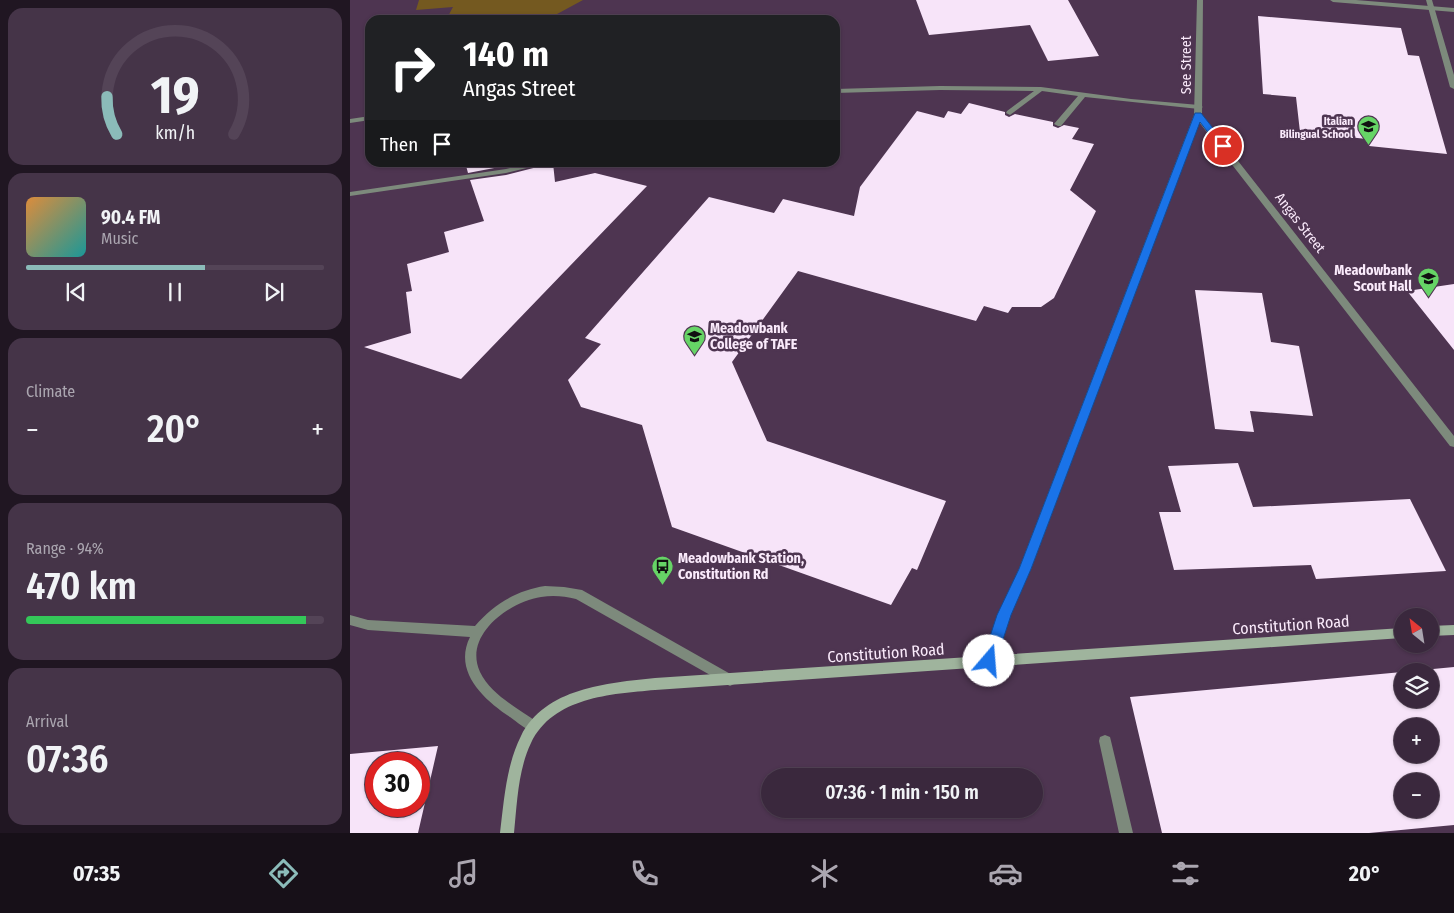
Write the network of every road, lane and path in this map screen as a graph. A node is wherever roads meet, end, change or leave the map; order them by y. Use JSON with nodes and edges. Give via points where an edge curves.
{"nodes":[{"id":1,"x":1200,"y":0,"type":"edge"},
{"id":2,"x":1333,"y":0,"type":"edge"},
{"id":3,"x":1429,"y":0,"type":"edge"},
{"id":4,"x":1432,"y":8,"type":"junction"},
{"id":5,"x":1454,"y":10,"type":"edge"},
{"id":6,"x":1454,"y":87,"type":"edge"},
{"id":7,"x":1041,"y":89,"type":"junction"},
{"id":8,"x":840,"y":91,"type":"edge"},
{"id":9,"x":1083,"y":95,"type":"junction"},
{"id":10,"x":1199,"y":111,"type":"junction"},
{"id":11,"x":1010,"y":113,"type":"dead end"},
{"id":12,"x":365,"y":119,"type":"edge"},
{"id":13,"x":350,"y":121,"type":"edge"},
{"id":14,"x":1058,"y":124,"type":"dead end"},
{"id":15,"x":525,"y":167,"type":"edge"},
{"id":16,"x":350,"y":194,"type":"edge"},
{"id":17,"x":1454,"y":443,"type":"edge"},
{"id":18,"x":350,"y":620,"type":"edge"},
{"id":19,"x":1454,"y":630,"type":"edge"},
{"id":20,"x":1439,"y":631,"type":"edge"},
{"id":21,"x":478,"y":632,"type":"junction"},
{"id":22,"x":1394,"y":634,"type":"edge"},
{"id":23,"x":989,"y":661,"type":"junction"},
{"id":24,"x":730,"y":680,"type":"junction"},
{"id":25,"x":533,"y":726,"type":"junction"},
{"id":26,"x":1105,"y":741,"type":"dead end"},
{"id":27,"x":507,"y":833,"type":"edge"},
{"id":28,"x":1126,"y":833,"type":"edge"}],
"edges":[{"from":1,"to":10,"type":"street","name":"See Street"},
{"from":2,"to":4,"type":"street"},
{"from":3,"to":4,"type":"street"},
{"from":4,"to":5,"type":"street"},
{"from":4,"to":6,"type":"street"},
{"from":7,"to":8,"type":"street"},
{"from":7,"to":9,"type":"street"},
{"from":7,"to":11,"type":"street"},
{"from":9,"to":10,"type":"street"},
{"from":9,"to":14,"type":"street"},
{"from":10,"to":17,"type":"street","name":"Angas Street"},
{"from":10,"to":23,"type":"street","name":"See Street"},
{"from":12,"to":13,"type":"street"},
{"from":15,"to":16,"type":"street"},
{"from":18,"to":21,"type":"street","via":[[368,625]]},
{"from":19,"to":20,"type":"main road"},
{"from":21,"to":24,"type":"street","via":[[501,608],[518,598],[562,590],[578,594]]},
{"from":21,"to":25,"type":"street","via":[[471,647],[470,661],[474,673],[495,700]]},
{"from":22,"to":23,"type":"main road","name":"Constitution Road"},
{"from":23,"to":24,"type":"main road","name":"Constitution Road"},
{"from":24,"to":25,"type":"main road","name":"Constitution Road","via":[[591,692],[568,700]]},
{"from":25,"to":27,"type":"main road","via":[[518,761]]},
{"from":26,"to":28,"type":"street"}]}
